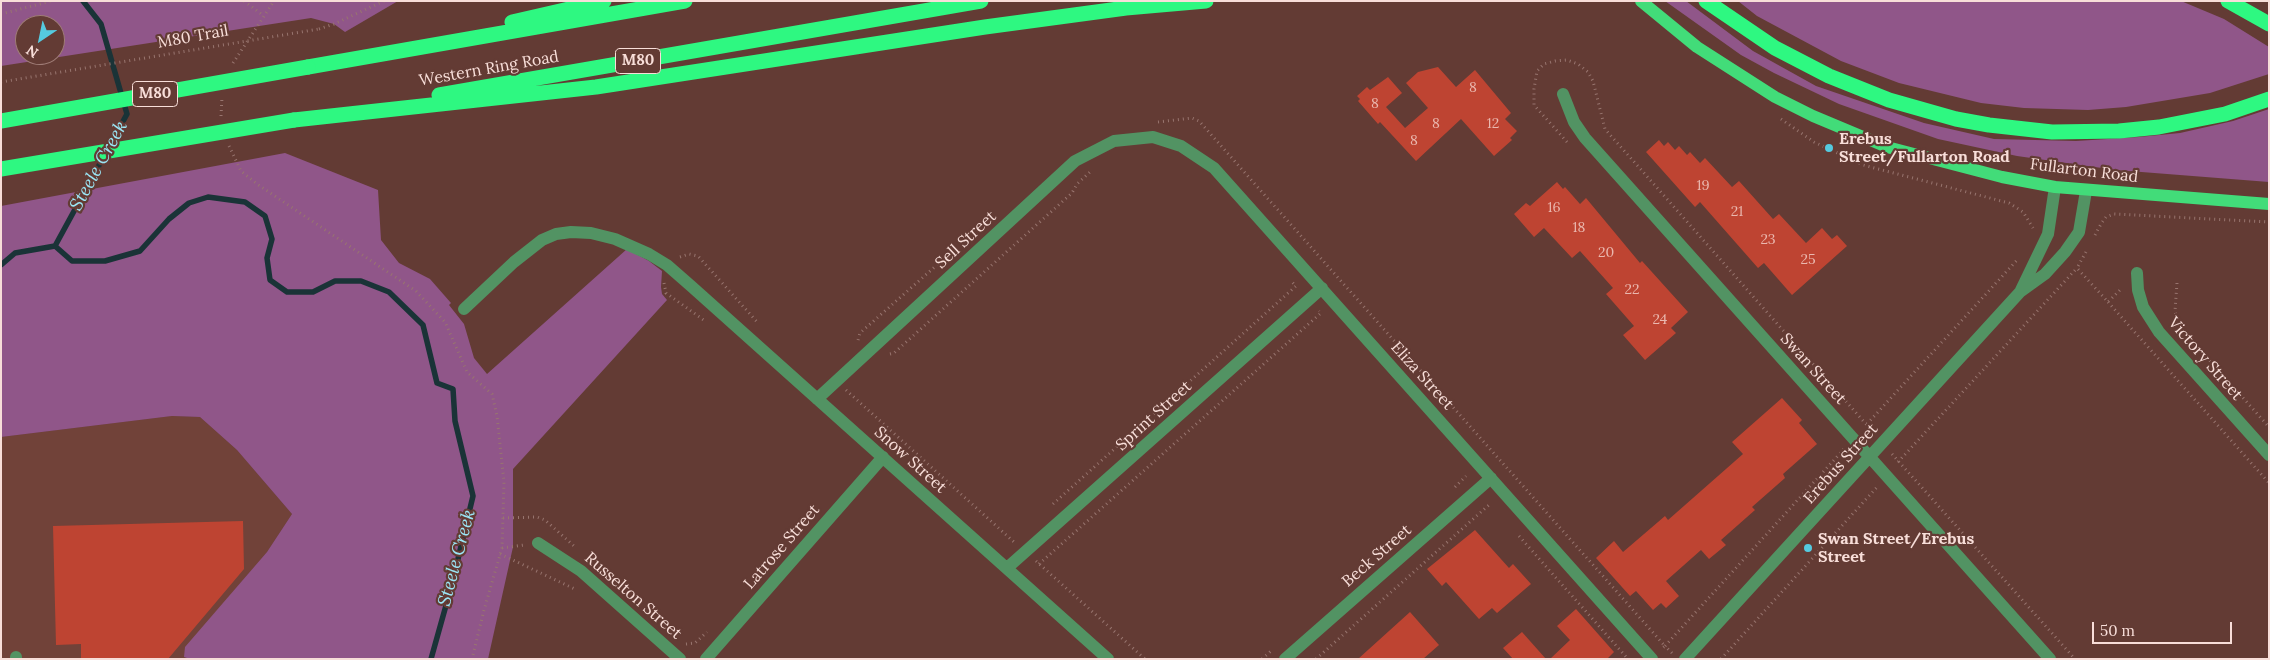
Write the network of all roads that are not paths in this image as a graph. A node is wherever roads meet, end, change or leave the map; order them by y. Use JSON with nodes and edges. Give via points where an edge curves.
{"nodes":[{"id":1,"x":604,"y":1,"type":"edge"},
{"id":2,"x":685,"y":1,"type":"edge"},
{"id":3,"x":981,"y":1,"type":"edge"},
{"id":4,"x":1206,"y":1,"type":"edge"},
{"id":5,"x":1706,"y":1,"type":"edge"},
{"id":6,"x":2228,"y":1,"type":"edge"},
{"id":7,"x":1642,"y":3,"type":"edge"},
{"id":8,"x":2269,"y":24,"type":"edge"},
{"id":9,"x":308,"y":67,"type":"junction"},
{"id":10,"x":1564,"y":94,"type":"dead end"},
{"id":11,"x":2269,"y":99,"type":"edge"},
{"id":12,"x":294,"y":120,"type":"junction"},
{"id":13,"x":1,"y":121,"type":"edge"},
{"id":14,"x":1153,"y":137,"type":"joint"},
{"id":15,"x":1,"y":169,"type":"edge"},
{"id":16,"x":2055,"y":187,"type":"junction"},
{"id":17,"x":2086,"y":191,"type":"junction"},
{"id":18,"x":2269,"y":204,"type":"edge"},
{"id":19,"x":2137,"y":274,"type":"dead end"},
{"id":20,"x":1322,"y":288,"type":"junction"},
{"id":21,"x":2020,"y":292,"type":"junction"},
{"id":22,"x":464,"y":310,"type":"dead end"},
{"id":23,"x":818,"y":399,"type":"junction"},
{"id":24,"x":2269,"y":456,"type":"edge"},
{"id":25,"x":883,"y":457,"type":"junction"},
{"id":26,"x":1870,"y":457,"type":"junction"},
{"id":27,"x":1491,"y":478,"type":"junction"},
{"id":28,"x":538,"y":543,"type":"road end"},
{"id":29,"x":1006,"y":568,"type":"junction"},
{"id":30,"x":680,"y":659,"type":"edge"},
{"id":31,"x":706,"y":659,"type":"edge"},
{"id":32,"x":1108,"y":659,"type":"edge"},
{"id":33,"x":1285,"y":659,"type":"edge"},
{"id":34,"x":1652,"y":659,"type":"edge"},
{"id":35,"x":1685,"y":659,"type":"edge"},
{"id":36,"x":2050,"y":659,"type":"edge"}],
"edges":[{"from":1,"to":9,"type":"highway"},
{"from":2,"to":9,"type":"highway","name":"Western Ring Road","number":"M80"},
{"from":3,"to":12,"type":"highway","name":"Western Ring Road","number":"M80"},
{"from":4,"to":12,"type":"highway","via":[[985,27],[596,88]]},
{"from":5,"to":11,"type":"highway","via":[[1775,48],[1829,76],[1889,100],[1989,125],[2052,132],[2119,131],[2216,116]]},
{"from":6,"to":8,"type":"highway"},
{"from":7,"to":16,"type":"main road","name":"Fullarton Road","via":[[1738,75],[1775,97],[1850,133],[1920,157]]},
{"from":9,"to":13,"type":"highway","name":"Western Ring Road","number":"M80","bridge":true},
{"from":10,"to":26,"type":"street","name":"Swan Street","via":[[1574,122],[1585,138]]},
{"from":12,"to":15,"type":"highway","name":"Western Ring Road","number":"M80","bridge":true},
{"from":14,"to":20,"type":"street","name":"Eliza Street","via":[[1181,146],[1214,168]]},
{"from":14,"to":23,"type":"street","name":"Sell Street","via":[[1114,141],[1075,161],[841,385]]},
{"from":16,"to":17,"type":"main road","name":"Fullarton Road"},
{"from":16,"to":21,"type":"street","name":"Erebus Street","via":[[2048,234]]},
{"from":17,"to":18,"type":"main road","name":"Fullarton Road"},
{"from":17,"to":21,"type":"street","name":"Erebus Street","via":[[2075,239],[2045,274]]},
{"from":19,"to":24,"type":"street","name":"Victory Street","via":[[2144,306],[2159,332]]},
{"from":20,"to":27,"type":"street","name":"Eliza Street"},
{"from":20,"to":29,"type":"street","name":"Sprint Street"},
{"from":21,"to":26,"type":"street","name":"Erebus Street"},
{"from":22,"to":23,"type":"street","name":"Snow Street","via":[[542,240],[571,232],[615,239],[669,267]]},
{"from":23,"to":25,"type":"street","name":"Snow Street"},
{"from":25,"to":29,"type":"street","name":"Snow Street"},
{"from":25,"to":31,"type":"street","name":"Latrose Street"},
{"from":26,"to":35,"type":"street","name":"Erebus Street"},
{"from":26,"to":36,"type":"street","name":"Swan Street"},
{"from":27,"to":33,"type":"street","name":"Beck Street"},
{"from":27,"to":34,"type":"street","name":"Eliza Street"},
{"from":28,"to":30,"type":"street","name":"Russelton Street","via":[[581,570]]},
{"from":29,"to":32,"type":"street","name":"Snow Street"}]}
